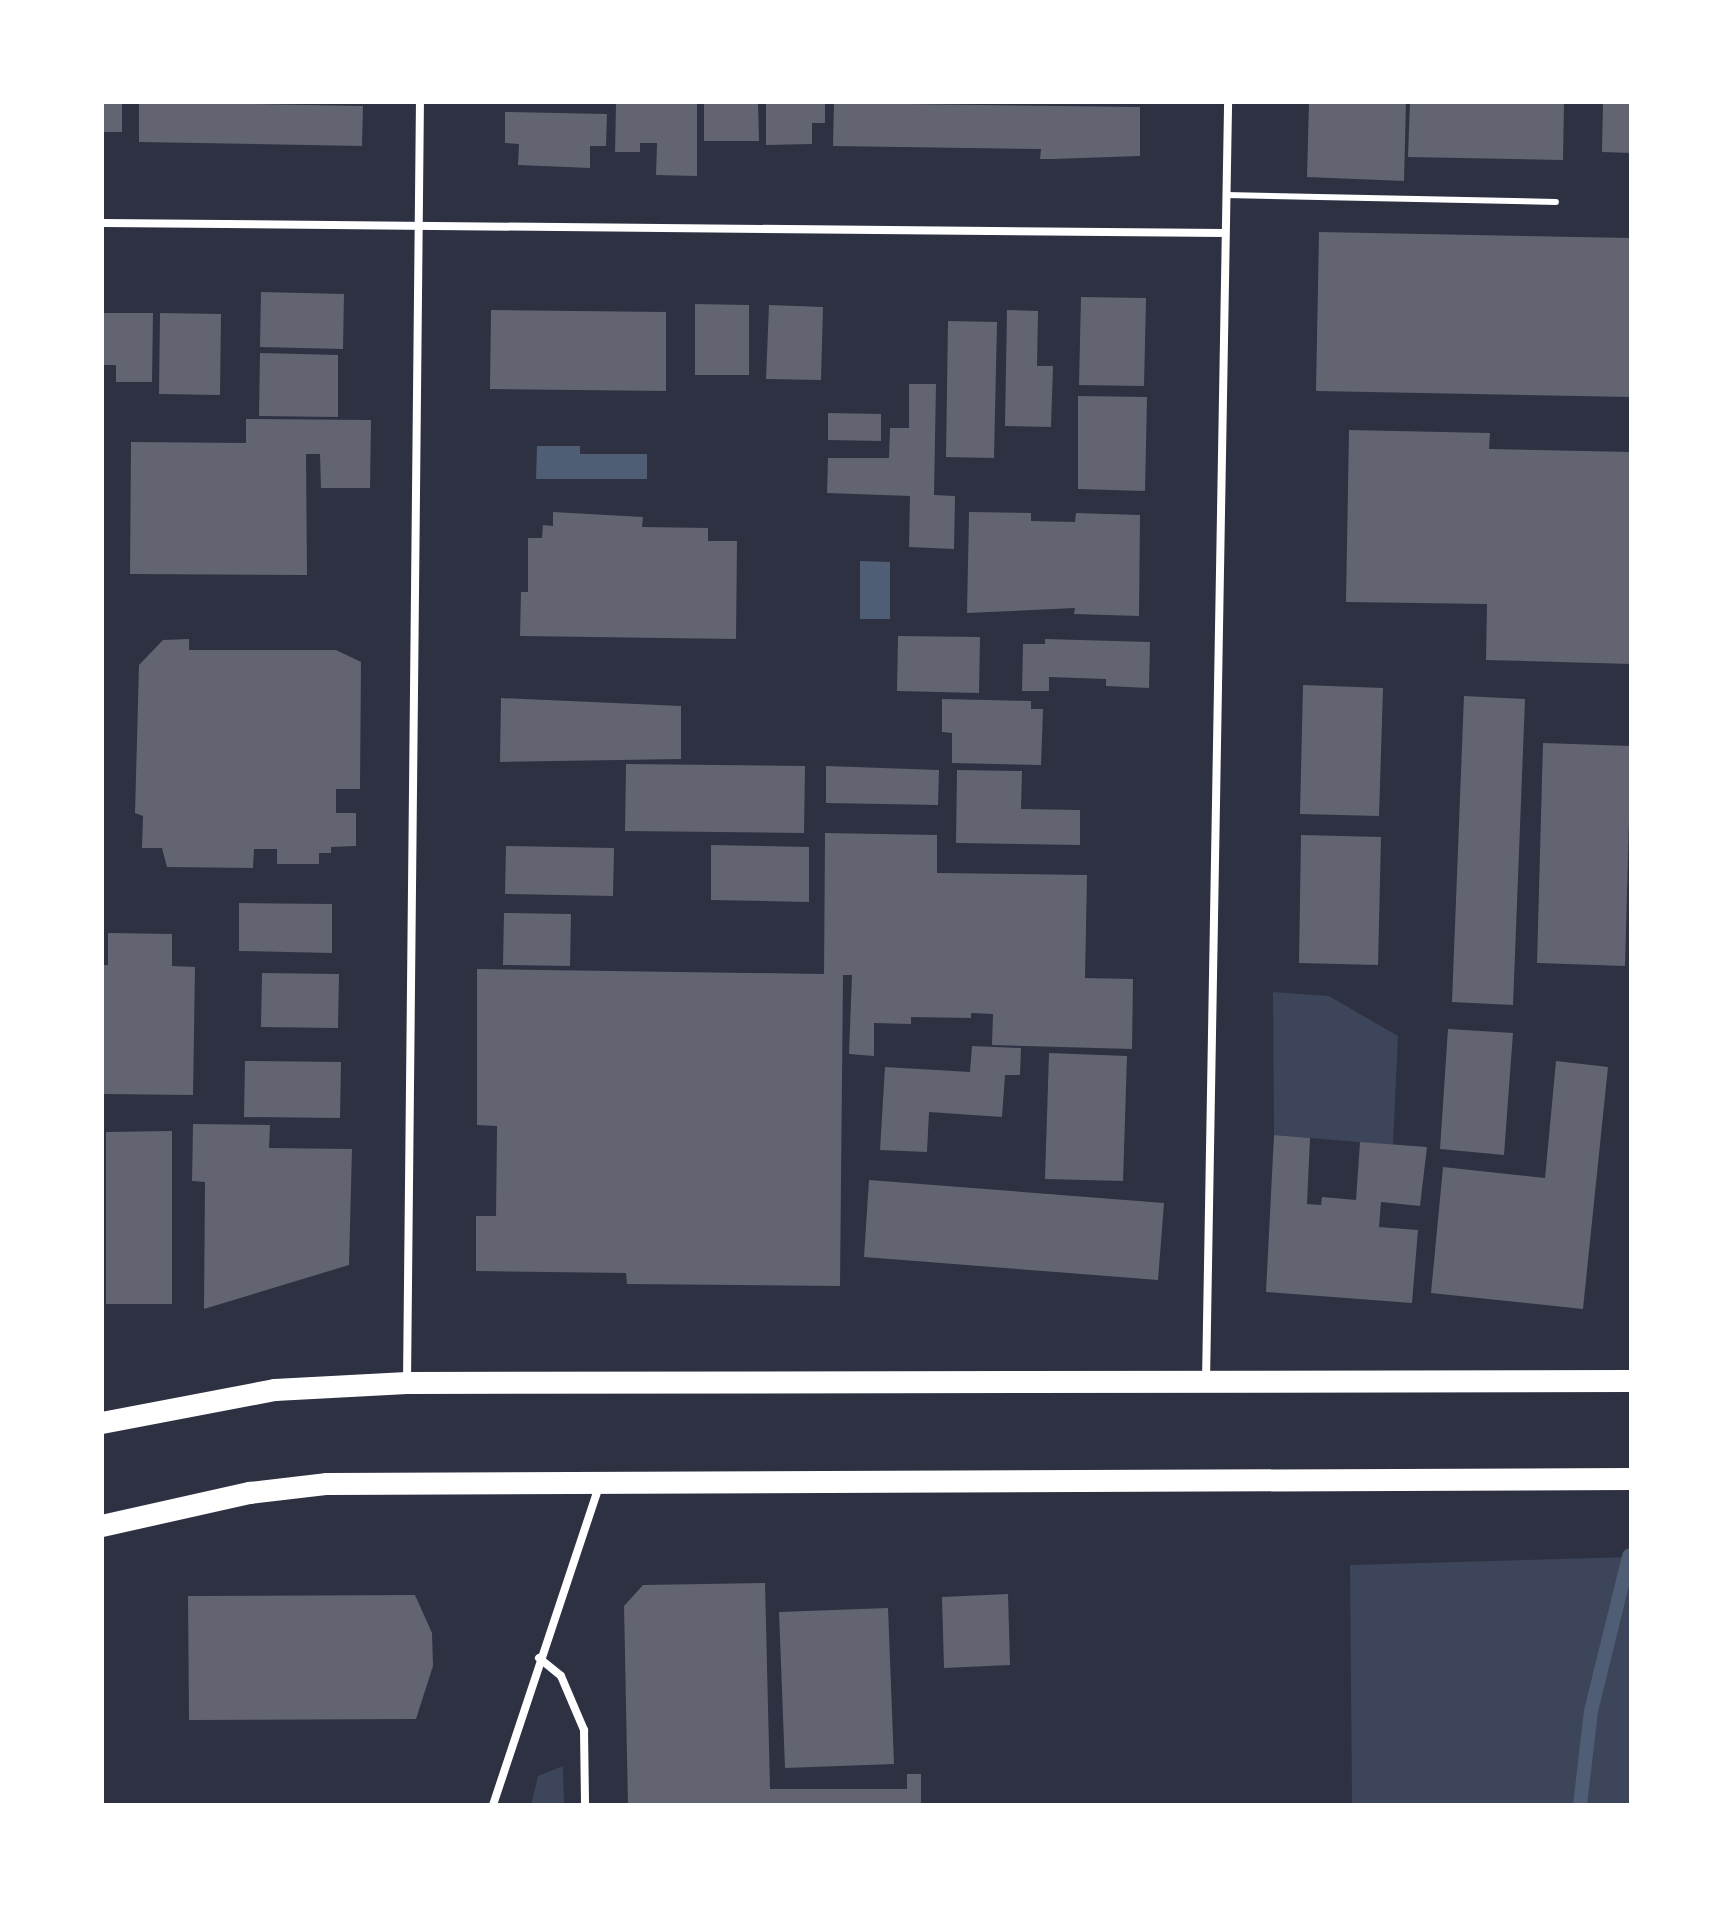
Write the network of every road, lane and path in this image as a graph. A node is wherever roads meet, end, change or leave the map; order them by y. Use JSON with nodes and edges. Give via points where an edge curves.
{"nodes":[{"id":1,"x":420,"y":102,"type":"edge"},
{"id":2,"x":1228,"y":102,"type":"edge"},
{"id":3,"x":1226,"y":195,"type":"junction"},
{"id":4,"x":1556,"y":202,"type":"dead end"},
{"id":5,"x":102,"y":223,"type":"edge"},
{"id":6,"x":418,"y":226,"type":"junction"},
{"id":7,"x":1225,"y":233,"type":"junction"},
{"id":8,"x":1631,"y":1381,"type":"edge"},
{"id":9,"x":407,"y":1383,"type":"junction"},
{"id":10,"x":1206,"y":1383,"type":"junction"},
{"id":11,"x":102,"y":1423,"type":"edge"},
{"id":12,"x":1631,"y":1479,"type":"edge"},
{"id":13,"x":601,"y":1483,"type":"junction"},
{"id":14,"x":102,"y":1526,"type":"edge"},
{"id":15,"x":539,"y":1658,"type":"junction"},
{"id":16,"x":493,"y":1805,"type":"edge"},
{"id":17,"x":585,"y":1805,"type":"edge"}],
"edges":[{"from":1,"to":6,"type":"street"},
{"from":2,"to":3,"type":"street"},
{"from":3,"to":4,"type":"lane"},
{"from":3,"to":7,"type":"street"},
{"from":5,"to":6,"type":"street"},
{"from":6,"to":7,"type":"street"},
{"from":6,"to":9,"type":"street"},
{"from":7,"to":10,"type":"street"},
{"from":8,"to":10,"type":"highway"},
{"from":9,"to":10,"type":"highway"},
{"from":9,"to":11,"type":"highway","via":[[275,1390]]},
{"from":12,"to":13,"type":"highway"},
{"from":13,"to":14,"type":"highway","via":[[327,1484],[250,1493]]},
{"from":13,"to":15,"type":"street"},
{"from":15,"to":16,"type":"street"},
{"from":15,"to":17,"type":"street","via":[[561,1676],[584,1730]]}]}
